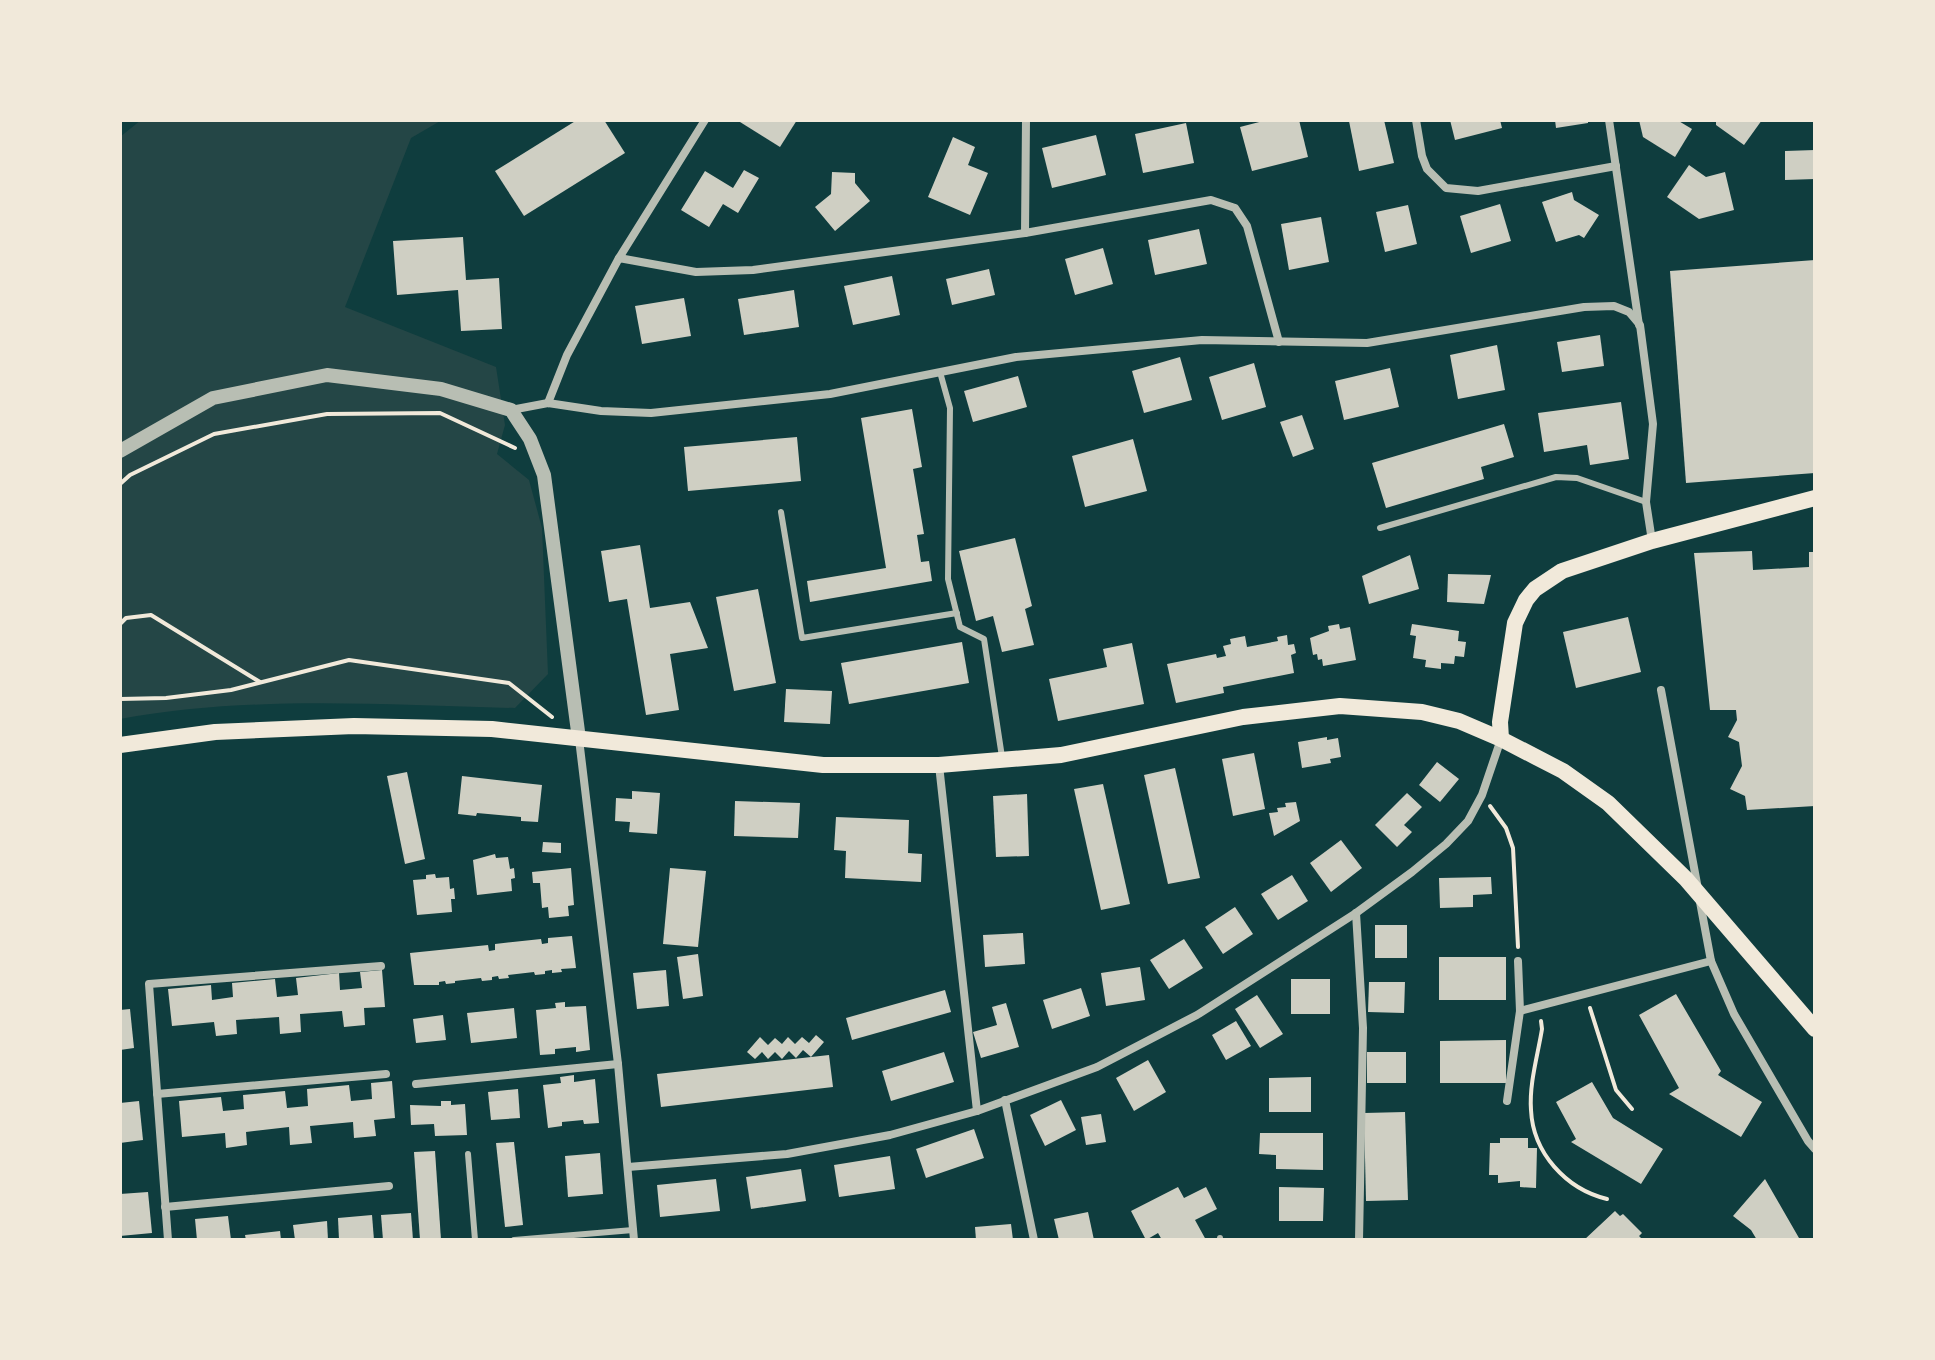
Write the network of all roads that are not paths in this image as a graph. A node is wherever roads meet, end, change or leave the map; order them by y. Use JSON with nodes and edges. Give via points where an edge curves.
{"nodes":[{"id":1,"x":705,"y":120,"type":"edge"},
{"id":2,"x":1026,"y":120,"type":"edge"},
{"id":3,"x":1416,"y":120,"type":"edge"},
{"id":4,"x":1609,"y":120,"type":"edge"},
{"id":5,"x":1616,"y":166,"type":"junction"},
{"id":6,"x":1025,"y":233,"type":"junction"},
{"id":7,"x":619,"y":258,"type":"junction"},
{"id":8,"x":1640,"y":325,"type":"junction"},
{"id":9,"x":1279,"y":342,"type":"junction"},
{"id":10,"x":940,"y":372,"type":"junction"},
{"id":11,"x":548,"y":403,"type":"junction"},
{"id":12,"x":511,"y":410,"type":"junction"},
{"id":13,"x":120,"y":451,"type":"edge"},
{"id":14,"x":1815,"y":498,"type":"edge"},
{"id":15,"x":1646,"y":502,"type":"junction"},
{"id":16,"x":781,"y":512,"type":"dead end"},
{"id":17,"x":1380,"y":528,"type":"dead end"},
{"id":18,"x":1652,"y":541,"type":"junction"},
{"id":19,"x":957,"y":613,"type":"junction"},
{"id":20,"x":1661,"y":690,"type":"dead end"},
{"id":21,"x":579,"y":739,"type":"junction"},
{"id":22,"x":1501,"y":739,"type":"junction"},
{"id":23,"x":120,"y":745,"type":"edge"},
{"id":24,"x":1003,"y":760,"type":"junction"},
{"id":25,"x":939,"y":765,"type":"junction"},
{"id":26,"x":1356,"y":913,"type":"junction"},
{"id":27,"x":1518,"y":961,"type":"road end"},
{"id":28,"x":1711,"y":961,"type":"junction"},
{"id":29,"x":381,"y":966,"type":"dead end"},
{"id":30,"x":1520,"y":1011,"type":"junction"},
{"id":31,"x":1815,"y":1029,"type":"edge"},
{"id":32,"x":618,"y":1064,"type":"junction"},
{"id":33,"x":386,"y":1074,"type":"dead end"},
{"id":34,"x":416,"y":1084,"type":"dead end"},
{"id":35,"x":157,"y":1094,"type":"junction"},
{"id":36,"x":1005,"y":1100,"type":"junction"},
{"id":37,"x":1507,"y":1101,"type":"dead end"},
{"id":38,"x":977,"y":1111,"type":"junction"},
{"id":39,"x":1815,"y":1149,"type":"edge"},
{"id":40,"x":468,"y":1154,"type":"dead end"},
{"id":41,"x":628,"y":1167,"type":"junction"},
{"id":42,"x":389,"y":1186,"type":"dead end"},
{"id":43,"x":165,"y":1207,"type":"junction"},
{"id":44,"x":633,"y":1230,"type":"junction"},
{"id":45,"x":168,"y":1240,"type":"edge"},
{"id":46,"x":475,"y":1240,"type":"edge"},
{"id":47,"x":514,"y":1240,"type":"edge"},
{"id":48,"x":634,"y":1240,"type":"edge"},
{"id":49,"x":1034,"y":1240,"type":"edge"},
{"id":50,"x":1359,"y":1240,"type":"edge"}],
"edges":[{"from":1,"to":7,"type":"street"},
{"from":2,"to":6,"type":"street"},
{"from":3,"to":5,"type":"street","via":[[1427,169],[1446,188],[1478,191]]},
{"from":4,"to":5,"type":"street"},
{"from":5,"to":8,"type":"street"},
{"from":6,"to":7,"type":"street","via":[[753,270],[696,272]]},
{"from":6,"to":9,"type":"street","via":[[1211,200],[1235,208],[1247,226]]},
{"from":7,"to":11,"type":"street","via":[[567,355]]},
{"from":8,"to":9,"type":"street","via":[[1629,312],[1614,306],[1584,307],[1367,343]]},
{"from":8,"to":15,"type":"street","via":[[1653,424]]},
{"from":9,"to":10,"type":"street","via":[[1127,345]]},
{"from":10,"to":11,"type":"street","via":[[830,394],[651,413]]},
{"from":10,"to":19,"type":"lane","via":[[950,408],[948,579]]},
{"from":11,"to":12,"type":"street"},
{"from":12,"to":13,"type":"street","via":[[441,389],[327,375],[213,398]]},
{"from":12,"to":21,"type":"street","via":[[544,475]]},
{"from":14,"to":18,"type":"main road"},
{"from":15,"to":17,"type":"lane","via":[[1577,478],[1556,477]]},
{"from":15,"to":18,"type":"street"},
{"from":16,"to":19,"type":"lane","via":[[802,638]]},
{"from":18,"to":22,"type":"main road","via":[[1562,571],[1526,600],[1515,623]]},
{"from":19,"to":24,"type":"lane","via":[[960,627],[984,639]]},
{"from":20,"to":28,"type":"street"},
{"from":21,"to":23,"type":"main road","via":[[492,729],[354,726],[215,732]]},
{"from":21,"to":25,"type":"main road","via":[[823,765]]},
{"from":21,"to":32,"type":"street"},
{"from":22,"to":24,"type":"main road","via":[[1422,712],[1340,706],[1243,717],[1061,755]]},
{"from":22,"to":26,"type":"street","via":[[1468,821]]},
{"from":22,"to":31,"type":"main road","via":[[1563,771],[1608,803],[1686,879]]},
{"from":24,"to":25,"type":"main road"},
{"from":25,"to":38,"type":"street"},
{"from":26,"to":36,"type":"street","via":[[1197,1015],[1097,1067]]},
{"from":26,"to":50,"type":"street","via":[[1363,1028]]},
{"from":27,"to":30,"type":"street"},
{"from":28,"to":30,"type":"street"},
{"from":28,"to":39,"type":"street","via":[[1734,1014]]},
{"from":29,"to":35,"type":"street","via":[[149,984]]},
{"from":30,"to":37,"type":"street"},
{"from":32,"to":34,"type":"street"},
{"from":32,"to":41,"type":"street"},
{"from":33,"to":35,"type":"street"},
{"from":35,"to":43,"type":"street"},
{"from":36,"to":38,"type":"street"},
{"from":36,"to":49,"type":"street"},
{"from":38,"to":41,"type":"street","via":[[890,1135],[787,1154]]},
{"from":40,"to":46,"type":"lane"},
{"from":41,"to":44,"type":"street"},
{"from":42,"to":43,"type":"street"},
{"from":43,"to":45,"type":"street"},
{"from":44,"to":47,"type":"lane"},
{"from":44,"to":48,"type":"street"}]}
